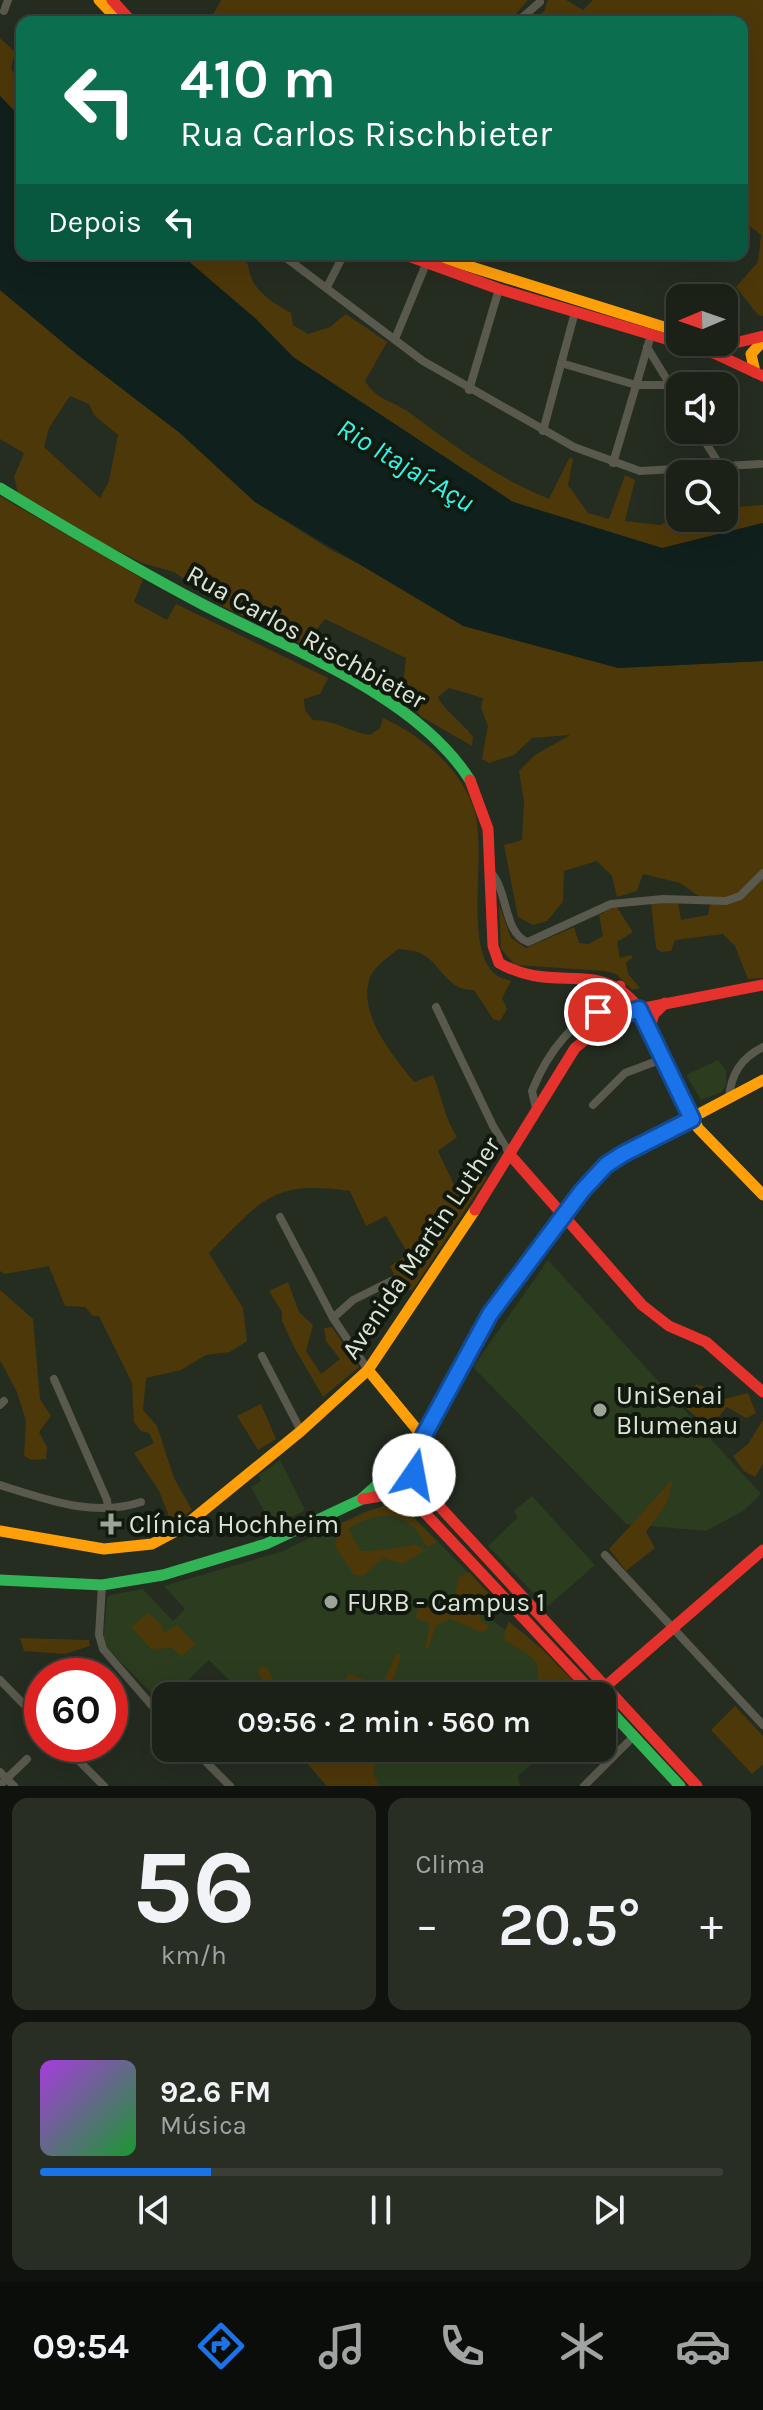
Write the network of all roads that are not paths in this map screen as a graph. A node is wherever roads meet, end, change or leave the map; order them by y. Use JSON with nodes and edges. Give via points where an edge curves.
{"nodes":[{"id":1,"x":8,"y":0,"type":"edge"},
{"id":2,"x":99,"y":0,"type":"edge"},
{"id":3,"x":540,"y":2,"type":"dead end"},
{"id":4,"x":4,"y":11,"type":"dead end"},
{"id":5,"x":109,"y":11,"type":"edge"},
{"id":6,"x":524,"y":16,"type":"edge"},
{"id":7,"x":289,"y":260,"type":"edge"},
{"id":8,"x":341,"y":260,"type":"edge"},
{"id":9,"x":428,"y":260,"type":"edge"},
{"id":10,"x":430,"y":260,"type":"edge"},
{"id":11,"x":432,"y":260,"type":"edge"},
{"id":12,"x":511,"y":281,"type":"junction"},
{"id":13,"x":327,"y":287,"type":"junction"},
{"id":14,"x":499,"y":289,"type":"junction"},
{"id":15,"x":575,"y":312,"type":"junction"},
{"id":16,"x":666,"y":328,"type":"edge"},
{"id":17,"x":651,"y":335,"type":"junction"},
{"id":18,"x":763,"y":338,"type":"edge"},
{"id":19,"x":395,"y":339,"type":"junction"},
{"id":20,"x":738,"y":343,"type":"edge"},
{"id":21,"x":647,"y":347,"type":"junction"},
{"id":22,"x":561,"y":363,"type":"junction"},
{"id":23,"x":759,"y":374,"type":"edge"},
{"id":24,"x":666,"y":378,"type":"edge"},
{"id":25,"x":636,"y":385,"type":"junction"},
{"id":26,"x":666,"y":385,"type":"edge"},
{"id":27,"x":469,"y":390,"type":"junction"},
{"id":28,"x":543,"y":431,"type":"junction"},
{"id":29,"x":613,"y":463,"type":"junction"},
{"id":30,"x":760,"y":464,"type":"dead end"},
{"id":31,"x":738,"y":467,"type":"edge"},
{"id":32,"x":666,"y":470,"type":"edge"},
{"id":33,"x":0,"y":488,"type":"edge"},
{"id":34,"x":491,"y":873,"type":"junction"},
{"id":35,"x":763,"y":873,"type":"edge"},
{"id":36,"x":763,"y":985,"type":"edge"},
{"id":37,"x":620,"y":986,"type":"junction"},
{"id":38,"x":665,"y":1003,"type":"junction"},
{"id":39,"x":436,"y":1007,"type":"dead end"},
{"id":40,"x":613,"y":1009,"type":"junction"},
{"id":41,"x":639,"y":1009,"type":"junction"},
{"id":42,"x":625,"y":1014,"type":"junction"},
{"id":43,"x":608,"y":1022,"type":"junction"},
{"id":44,"x":650,"y":1027,"type":"junction"},
{"id":45,"x":763,"y":1047,"type":"edge"},
{"id":46,"x":665,"y":1058,"type":"junction"},
{"id":47,"x":763,"y":1080,"type":"edge"},
{"id":48,"x":729,"y":1099,"type":"junction"},
{"id":49,"x":684,"y":1100,"type":"junction"},
{"id":50,"x":593,"y":1105,"type":"dead end"},
{"id":51,"x":536,"y":1109,"type":"junction"},
{"id":52,"x":705,"y":1112,"type":"junction"},
{"id":53,"x":692,"y":1119,"type":"junction"},
{"id":54,"x":511,"y":1156,"type":"junction"},
{"id":55,"x":763,"y":1195,"type":"edge"},
{"id":56,"x":280,"y":1217,"type":"dead end"},
{"id":57,"x":563,"y":1218,"type":"junction"},
{"id":58,"x":391,"y":1281,"type":"dead end"},
{"id":59,"x":333,"y":1318,"type":"junction"},
{"id":60,"x":262,"y":1356,"type":"dead end"},
{"id":61,"x":368,"y":1370,"type":"junction"},
{"id":62,"x":54,"y":1379,"type":"dead end"},
{"id":63,"x":763,"y":1392,"type":"edge"},
{"id":64,"x":301,"y":1431,"type":"junction"},
{"id":65,"x":423,"y":1437,"type":"junction"},
{"id":66,"x":417,"y":1482,"type":"junction"},
{"id":67,"x":0,"y":1485,"type":"edge"},
{"id":68,"x":403,"y":1494,"type":"junction"},
{"id":69,"x":360,"y":1500,"type":"junction"},
{"id":70,"x":141,"y":1502,"type":"dead end"},
{"id":71,"x":108,"y":1509,"type":"junction"},
{"id":72,"x":0,"y":1531,"type":"edge"},
{"id":73,"x":763,"y":1550,"type":"edge"},
{"id":74,"x":605,"y":1555,"type":"dead end"},
{"id":75,"x":0,"y":1580,"type":"edge"},
{"id":76,"x":102,"y":1585,"type":"junction"},
{"id":77,"x":672,"y":1629,"type":"junction"},
{"id":78,"x":0,"y":1680,"type":"edge"},
{"id":79,"x":583,"y":1682,"type":"edge"},
{"id":80,"x":602,"y":1682,"type":"edge"},
{"id":81,"x":611,"y":1682,"type":"edge"},
{"id":82,"x":616,"y":1697,"type":"edge"},
{"id":83,"x":24,"y":1705,"type":"edge"},
{"id":84,"x":152,"y":1706,"type":"edge"},
{"id":85,"x":616,"y":1717,"type":"edge"},
{"id":86,"x":763,"y":1725,"type":"edge"},
{"id":87,"x":634,"y":1736,"type":"junction"},
{"id":88,"x":24,"y":1761,"type":"edge"},
{"id":89,"x":80,"y":1762,"type":"edge"},
{"id":90,"x":206,"y":1762,"type":"edge"},
{"id":91,"x":2,"y":1778,"type":"edge"},
{"id":92,"x":591,"y":1784,"type":"edge"},
{"id":93,"x":14,"y":1786,"type":"edge"},
{"id":94,"x":104,"y":1786,"type":"edge"},
{"id":95,"x":230,"y":1786,"type":"edge"},
{"id":96,"x":680,"y":1786,"type":"edge"},
{"id":97,"x":697,"y":1786,"type":"edge"}],
"edges":[{"from":1,"to":4,"type":"street"},
{"from":2,"to":5,"type":"main road"},
{"from":3,"to":6,"type":"street"},
{"from":7,"to":13,"type":"street"},
{"from":8,"to":13,"type":"street"},
{"from":9,"to":19,"type":"street"},
{"from":10,"to":14,"type":"main road"},
{"from":11,"to":12,"type":"main road"},
{"from":12,"to":14,"type":"main road"},
{"from":12,"to":16,"type":"main road"},
{"from":13,"to":19,"type":"street"},
{"from":14,"to":15,"type":"main road"},
{"from":14,"to":27,"type":"street"},
{"from":15,"to":17,"type":"main road"},
{"from":15,"to":22,"type":"street"},
{"from":17,"to":21,"type":"street"},
{"from":17,"to":23,"type":"main road","via":[[716,354]]},
{"from":18,"to":20,"type":"main road"},
{"from":18,"to":23,"type":"main road","via":[[751,354]]},
{"from":19,"to":27,"type":"street"},
{"from":21,"to":24,"type":"street"},
{"from":21,"to":25,"type":"street"},
{"from":22,"to":25,"type":"street"},
{"from":22,"to":28,"type":"street"},
{"from":25,"to":26,"type":"street"},
{"from":25,"to":29,"type":"street"},
{"from":27,"to":28,"type":"street"},
{"from":28,"to":29,"type":"street"},
{"from":29,"to":32,"type":"street","via":[[640,471]]},
{"from":30,"to":31,"type":"street"},
{"from":33,"to":34,"type":"main road","name":"Rua Carlos Rischbieter","via":[[417,722],[447,748],[477,791],[492,839]]},
{"from":34,"to":35,"type":"street","via":[[502,888],[513,928],[528,942],[611,904],[726,901],[740,896]]},
{"from":34,"to":37,"type":"main road","name":"Rua Carlos Rischbieter","via":[[493,946],[499,963],[520,975]]},
{"from":36,"to":38,"type":"main road","name":"Avenida Martin Luther"},
{"from":37,"to":40,"type":"main road"},
{"from":37,"to":41,"type":"main road"},
{"from":38,"to":41,"type":"main road","name":"Avenida Martin Luther"},
{"from":38,"to":44,"type":"main road"},
{"from":39,"to":54,"type":"street"},
{"from":40,"to":42,"type":"street"},
{"from":40,"to":43,"type":"main road"},
{"from":40,"to":51,"type":"street","name":"Avenida Martin Luther","via":[[592,1014],[561,1041],[532,1091]]},
{"from":41,"to":42,"type":"main road","name":"Avenida Martin Luther"},
{"from":41,"to":44,"type":"main road"},
{"from":42,"to":43,"type":"main road","name":"Avenida Martin Luther"},
{"from":43,"to":51,"type":"main road","name":"Avenida Martin Luther","via":[[566,1058]]},
{"from":44,"to":46,"type":"main road"},
{"from":45,"to":48,"type":"street","via":[[741,1063]]},
{"from":46,"to":49,"type":"main road"},
{"from":46,"to":50,"type":"street","via":[[625,1073]]},
{"from":47,"to":48,"type":"main road"},
{"from":48,"to":52,"type":"main road"},
{"from":49,"to":52,"type":"main road"},
{"from":49,"to":53,"type":"main road"},
{"from":51,"to":54,"type":"main road","name":"Avenida Martin Luther"},
{"from":52,"to":53,"type":"main road"},
{"from":53,"to":55,"type":"main road"},
{"from":53,"to":57,"type":"main road","via":[[606,1165]]},
{"from":54,"to":57,"type":"main road"},
{"from":54,"to":61,"type":"main road","name":"Avenida Martin Luther"},
{"from":56,"to":59,"type":"street"},
{"from":57,"to":63,"type":"main road","via":[[655,1317],[706,1342]]},
{"from":57,"to":65,"type":"main road","via":[[490,1314]]},
{"from":58,"to":59,"type":"street","via":[[353,1300]]},
{"from":59,"to":61,"type":"street"},
{"from":60,"to":64,"type":"street"},
{"from":61,"to":64,"type":"main road","name":"Avenida Martin Luther"},
{"from":61,"to":65,"type":"main road"},
{"from":62,"to":71,"type":"street"},
{"from":64,"to":72,"type":"main road","name":"Avenida Martin Luther","via":[[182,1528],[152,1544],[104,1549]]},
{"from":65,"to":66,"type":"main road","via":[[414,1466]]},
{"from":65,"to":69,"type":"main road"},
{"from":66,"to":68,"type":"main road","via":[[406,1485]]},
{"from":66,"to":80,"type":"main road"},
{"from":67,"to":71,"type":"street","via":[[42,1499]]},
{"from":68,"to":69,"type":"main road"},
{"from":68,"to":79,"type":"main road"},
{"from":69,"to":76,"type":"main road","via":[[289,1535],[229,1556]]},
{"from":70,"to":71,"type":"street"},
{"from":73,"to":77,"type":"main road"},
{"from":74,"to":77,"type":"street"},
{"from":75,"to":76,"type":"main road"},
{"from":76,"to":84,"type":"street","via":[[103,1649]]},
{"from":77,"to":81,"type":"main road"},
{"from":77,"to":86,"type":"street"},
{"from":78,"to":83,"type":"street"},
{"from":82,"to":97,"type":"main road"},
{"from":85,"to":87,"type":"main road"},
{"from":87,"to":92,"type":"street"},
{"from":87,"to":96,"type":"main road"},
{"from":88,"to":91,"type":"street"},
{"from":89,"to":94,"type":"street"},
{"from":90,"to":95,"type":"street"},
{"from":91,"to":93,"type":"street"}]}
